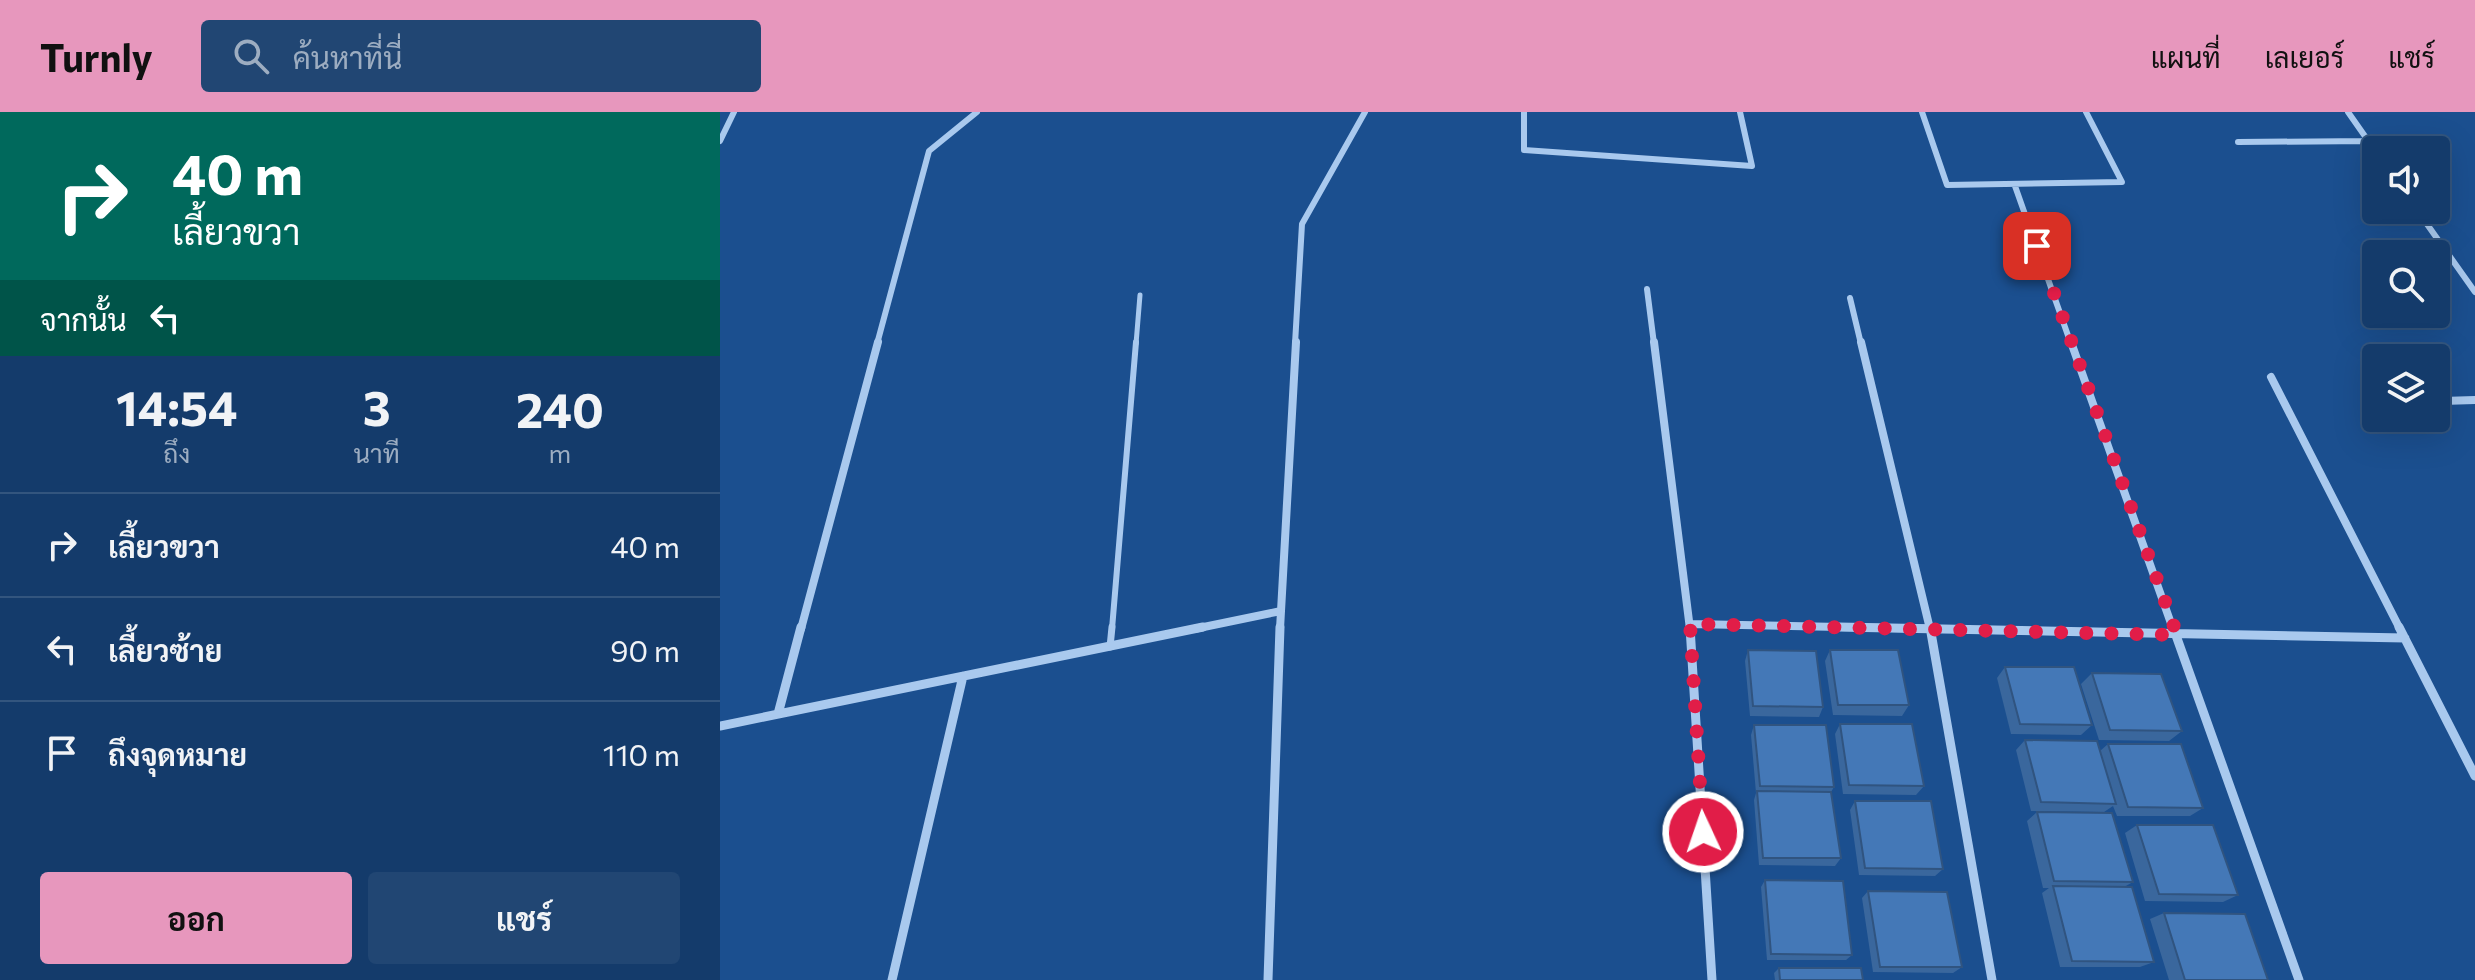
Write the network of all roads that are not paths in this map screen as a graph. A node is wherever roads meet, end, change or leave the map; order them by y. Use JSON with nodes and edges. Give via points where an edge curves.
{"nodes":[{"id":1,"x":734,"y":112,"type":"edge"},
{"id":2,"x":977,"y":112,"type":"edge"},
{"id":3,"x":1365,"y":112,"type":"edge"},
{"id":4,"x":1524,"y":112,"type":"edge"},
{"id":5,"x":1740,"y":112,"type":"edge"},
{"id":6,"x":1922,"y":112,"type":"edge"},
{"id":7,"x":2086,"y":112,"type":"edge"},
{"id":8,"x":2348,"y":112,"type":"edge"},
{"id":9,"x":2365,"y":136,"type":"edge"},
{"id":10,"x":720,"y":141,"type":"edge"},
{"id":11,"x":2362,"y":141,"type":"edge"},
{"id":12,"x":2238,"y":142,"type":"dead end"},
{"id":13,"x":2015,"y":186,"type":"junction"},
{"id":14,"x":2427,"y":224,"type":"edge"},
{"id":15,"x":1647,"y":289,"type":"dead end"},
{"id":16,"x":2475,"y":292,"type":"edge"},
{"id":17,"x":1140,"y":295,"type":"dead end"},
{"id":18,"x":1850,"y":298,"type":"dead end"},
{"id":19,"x":2271,"y":377,"type":"dead end"},
{"id":20,"x":2475,"y":400,"type":"edge"},
{"id":21,"x":2450,"y":401,"type":"edge"},
{"id":22,"x":1281,"y":611,"type":"junction"},
{"id":23,"x":1690,"y":624,"type":"junction"},
{"id":24,"x":1930,"y":627,"type":"junction"},
{"id":25,"x":2177,"y":635,"type":"junction"},
{"id":26,"x":2405,"y":638,"type":"junction"},
{"id":27,"x":1110,"y":647,"type":"junction"},
{"id":28,"x":963,"y":676,"type":"junction"},
{"id":29,"x":778,"y":714,"type":"junction"},
{"id":30,"x":720,"y":726,"type":"edge"},
{"id":31,"x":2475,"y":776,"type":"edge"},
{"id":32,"x":892,"y":980,"type":"edge"},
{"id":33,"x":1268,"y":980,"type":"edge"},
{"id":34,"x":1712,"y":980,"type":"edge"},
{"id":35,"x":1992,"y":980,"type":"edge"},
{"id":36,"x":2299,"y":980,"type":"edge"}],
"edges":[{"from":1,"to":10,"type":"street"},
{"from":2,"to":29,"type":"street","via":[[929,151]]},
{"from":3,"to":22,"type":"street","via":[[1302,224]]},
{"from":4,"to":5,"type":"street","via":[[1524,150],[1752,166]]},
{"from":6,"to":13,"type":"street","via":[[1947,185]]},
{"from":7,"to":13,"type":"street","via":[[2122,182]]},
{"from":8,"to":9,"type":"street"},
{"from":11,"to":12,"type":"street"},
{"from":13,"to":25,"type":"street"},
{"from":14,"to":16,"type":"street"},
{"from":15,"to":23,"type":"street"},
{"from":17,"to":27,"type":"lane"},
{"from":18,"to":24,"type":"street"},
{"from":19,"to":26,"type":"street"},
{"from":20,"to":21,"type":"street"},
{"from":22,"to":27,"type":"street"},
{"from":22,"to":33,"type":"street"},
{"from":23,"to":24,"type":"street"},
{"from":23,"to":34,"type":"street"},
{"from":24,"to":25,"type":"street"},
{"from":24,"to":35,"type":"street"},
{"from":25,"to":26,"type":"street"},
{"from":25,"to":36,"type":"street"},
{"from":26,"to":31,"type":"street"},
{"from":27,"to":28,"type":"street"},
{"from":28,"to":29,"type":"street"},
{"from":28,"to":32,"type":"street"},
{"from":29,"to":30,"type":"street"}]}
